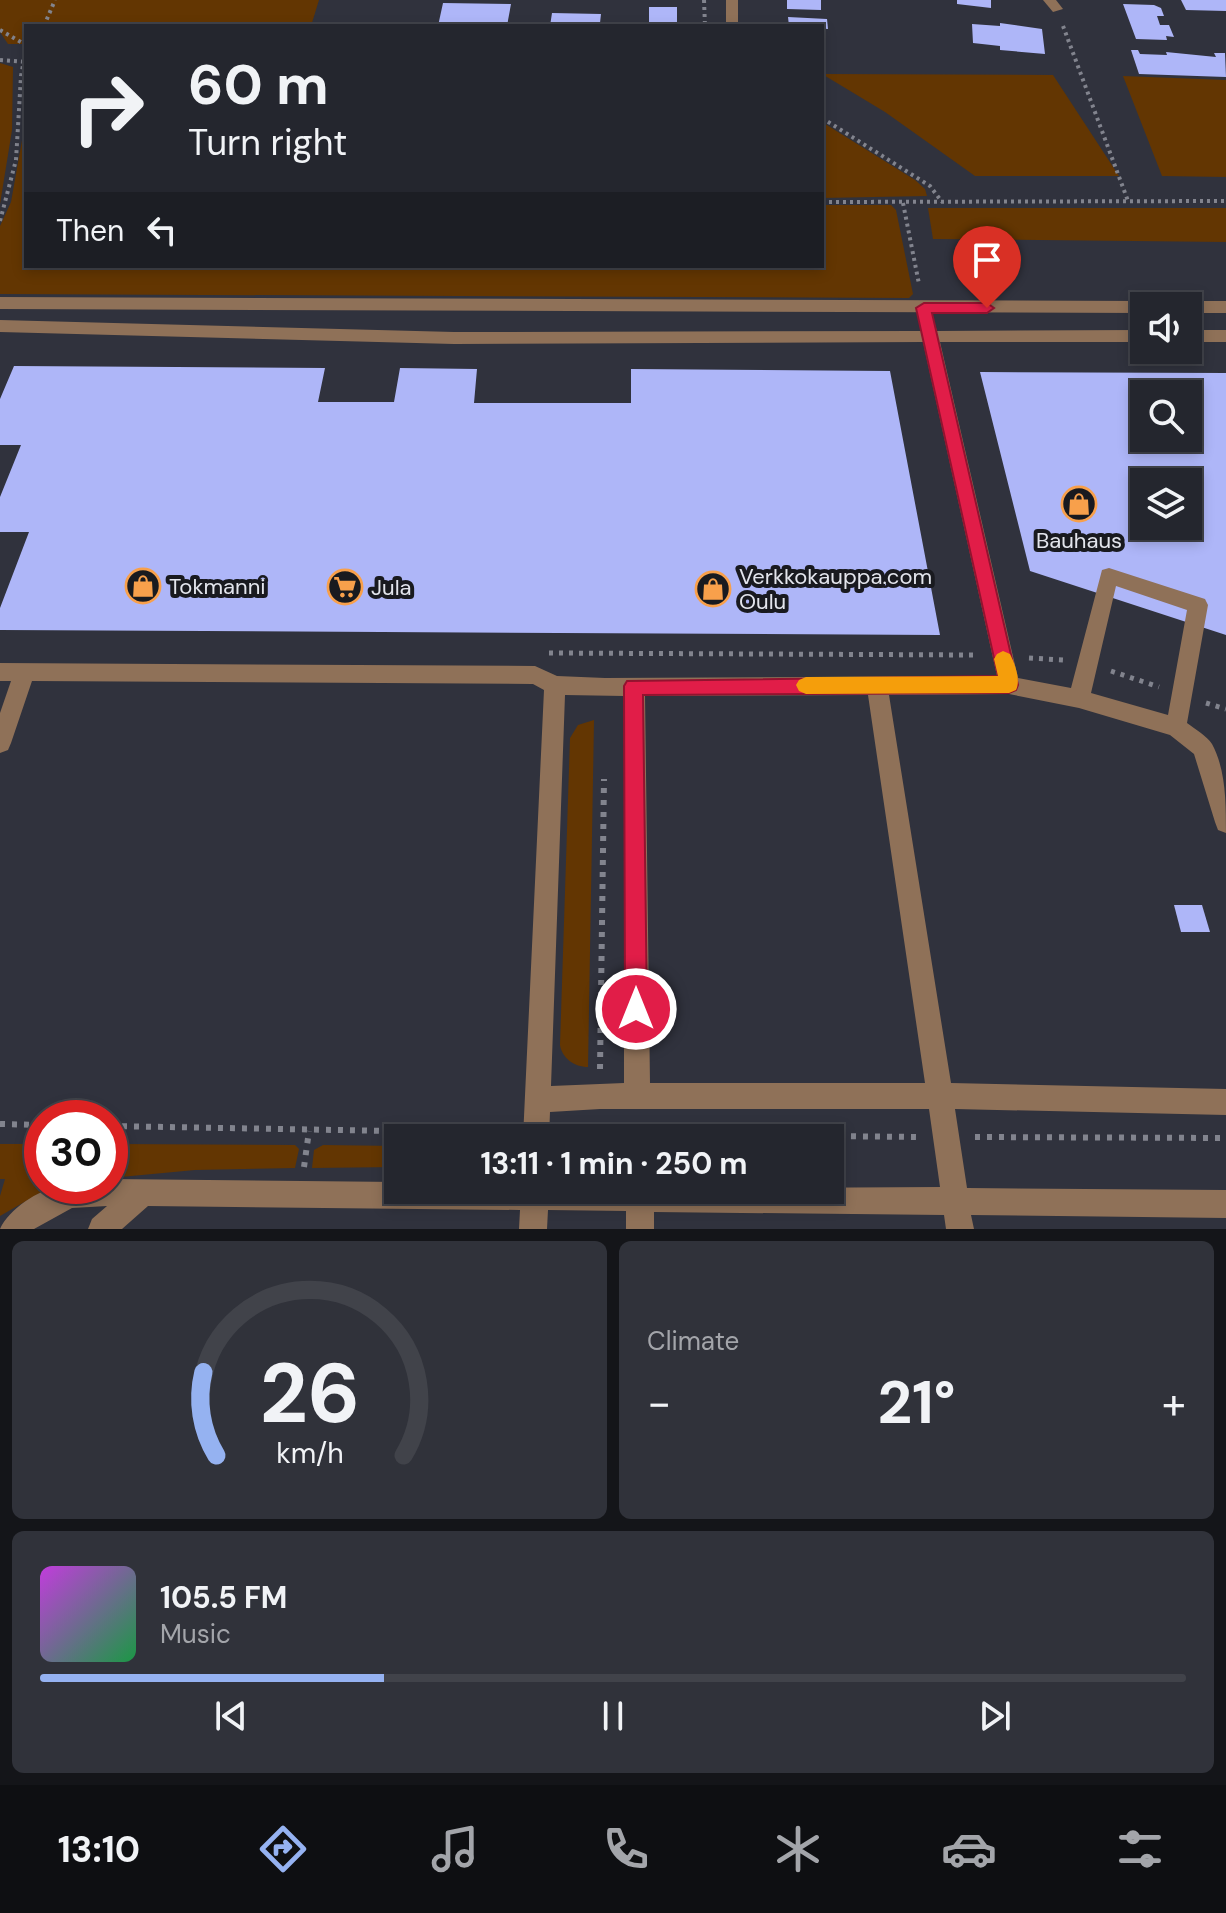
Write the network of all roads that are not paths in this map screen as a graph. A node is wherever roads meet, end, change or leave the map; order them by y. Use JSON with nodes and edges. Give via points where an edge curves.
{"nodes":[{"id":1,"x":732,"y":0,"type":"edge"},
{"id":2,"x":732,"y":24,"type":"edge"},
{"id":3,"x":0,"y":303,"type":"edge"},
{"id":4,"x":458,"y":306,"type":"junction"},
{"id":5,"x":1130,"y":307,"type":"edge"},
{"id":6,"x":1202,"y":307,"type":"edge"},
{"id":7,"x":1226,"y":307,"type":"edge"},
{"id":8,"x":924,"y":308,"type":"junction"},
{"id":9,"x":0,"y":326,"type":"edge"},
{"id":10,"x":1130,"y":336,"type":"edge"},
{"id":11,"x":1202,"y":336,"type":"edge"},
{"id":12,"x":1226,"y":336,"type":"edge"},
{"id":13,"x":930,"y":337,"type":"junction"},
{"id":14,"x":454,"y":338,"type":"junction"},
{"id":15,"x":0,"y":672,"type":"edge"},
{"id":16,"x":25,"y":672,"type":"junction"},
{"id":17,"x":555,"y":685,"type":"junction"},
{"id":18,"x":877,"y":685,"type":"junction"},
{"id":19,"x":1009,"y":685,"type":"junction"},
{"id":20,"x":634,"y":686,"type":"junction"},
{"id":21,"x":1079,"y":699,"type":"junction"},
{"id":22,"x":1176,"y":727,"type":"junction"},
{"id":23,"x":0,"y":743,"type":"edge"},
{"id":24,"x":1226,"y":822,"type":"edge"},
{"id":25,"x":637,"y":1096,"type":"junction"},
{"id":26,"x":940,"y":1096,"type":"junction"},
{"id":27,"x":537,"y":1100,"type":"junction"},
{"id":28,"x":1226,"y":1102,"type":"edge"},
{"id":29,"x":536,"y":1124,"type":"edge"},
{"id":30,"x":142,"y":1193,"type":"junction"},
{"id":31,"x":384,"y":1195,"type":"edge"},
{"id":32,"x":844,"y":1199,"type":"edge"},
{"id":33,"x":956,"y":1200,"type":"junction"},
{"id":34,"x":534,"y":1204,"type":"edge"},
{"id":35,"x":640,"y":1204,"type":"edge"},
{"id":36,"x":1226,"y":1204,"type":"edge"},
{"id":37,"x":14,"y":1229,"type":"edge"},
{"id":38,"x":102,"y":1229,"type":"edge"},
{"id":39,"x":533,"y":1229,"type":"edge"},
{"id":40,"x":640,"y":1229,"type":"edge"},
{"id":41,"x":960,"y":1229,"type":"edge"}],
"edges":[{"from":1,"to":2,"type":"street"},
{"from":3,"to":4,"type":"street"},
{"from":4,"to":8,"type":"street"},
{"from":4,"to":14,"type":"street"},
{"from":5,"to":8,"type":"street"},
{"from":6,"to":7,"type":"street"},
{"from":8,"to":13,"type":"street"},
{"from":9,"to":14,"type":"street"},
{"from":10,"to":13,"type":"street"},
{"from":11,"to":12,"type":"street"},
{"from":13,"to":14,"type":"street"},
{"from":13,"to":19,"type":"street"},
{"from":15,"to":16,"type":"street"},
{"from":16,"to":17,"type":"street","via":[[535,675]]},
{"from":16,"to":23,"type":"street"},
{"from":17,"to":20,"type":"street"},
{"from":17,"to":27,"type":"street"},
{"from":18,"to":19,"type":"street"},
{"from":18,"to":20,"type":"street"},
{"from":18,"to":26,"type":"street"},
{"from":19,"to":21,"type":"street"},
{"from":20,"to":25,"type":"street"},
{"from":21,"to":22,"type":"street"},
{"from":21,"to":22,"type":"street","via":[[1109,576],[1198,605]]},
{"from":22,"to":24,"type":"street","via":[[1203,748]]},
{"from":25,"to":26,"type":"street"},
{"from":25,"to":27,"type":"street"},
{"from":26,"to":28,"type":"street"},
{"from":26,"to":33,"type":"street"},
{"from":27,"to":29,"type":"street"},
{"from":30,"to":31,"type":"street"},
{"from":30,"to":37,"type":"street","via":[[82,1192],[60,1198],[27,1215]]},
{"from":30,"to":38,"type":"street"},
{"from":32,"to":33,"type":"street"},
{"from":33,"to":36,"type":"street"},
{"from":33,"to":41,"type":"street"},
{"from":34,"to":39,"type":"street"},
{"from":35,"to":40,"type":"street"}]}
